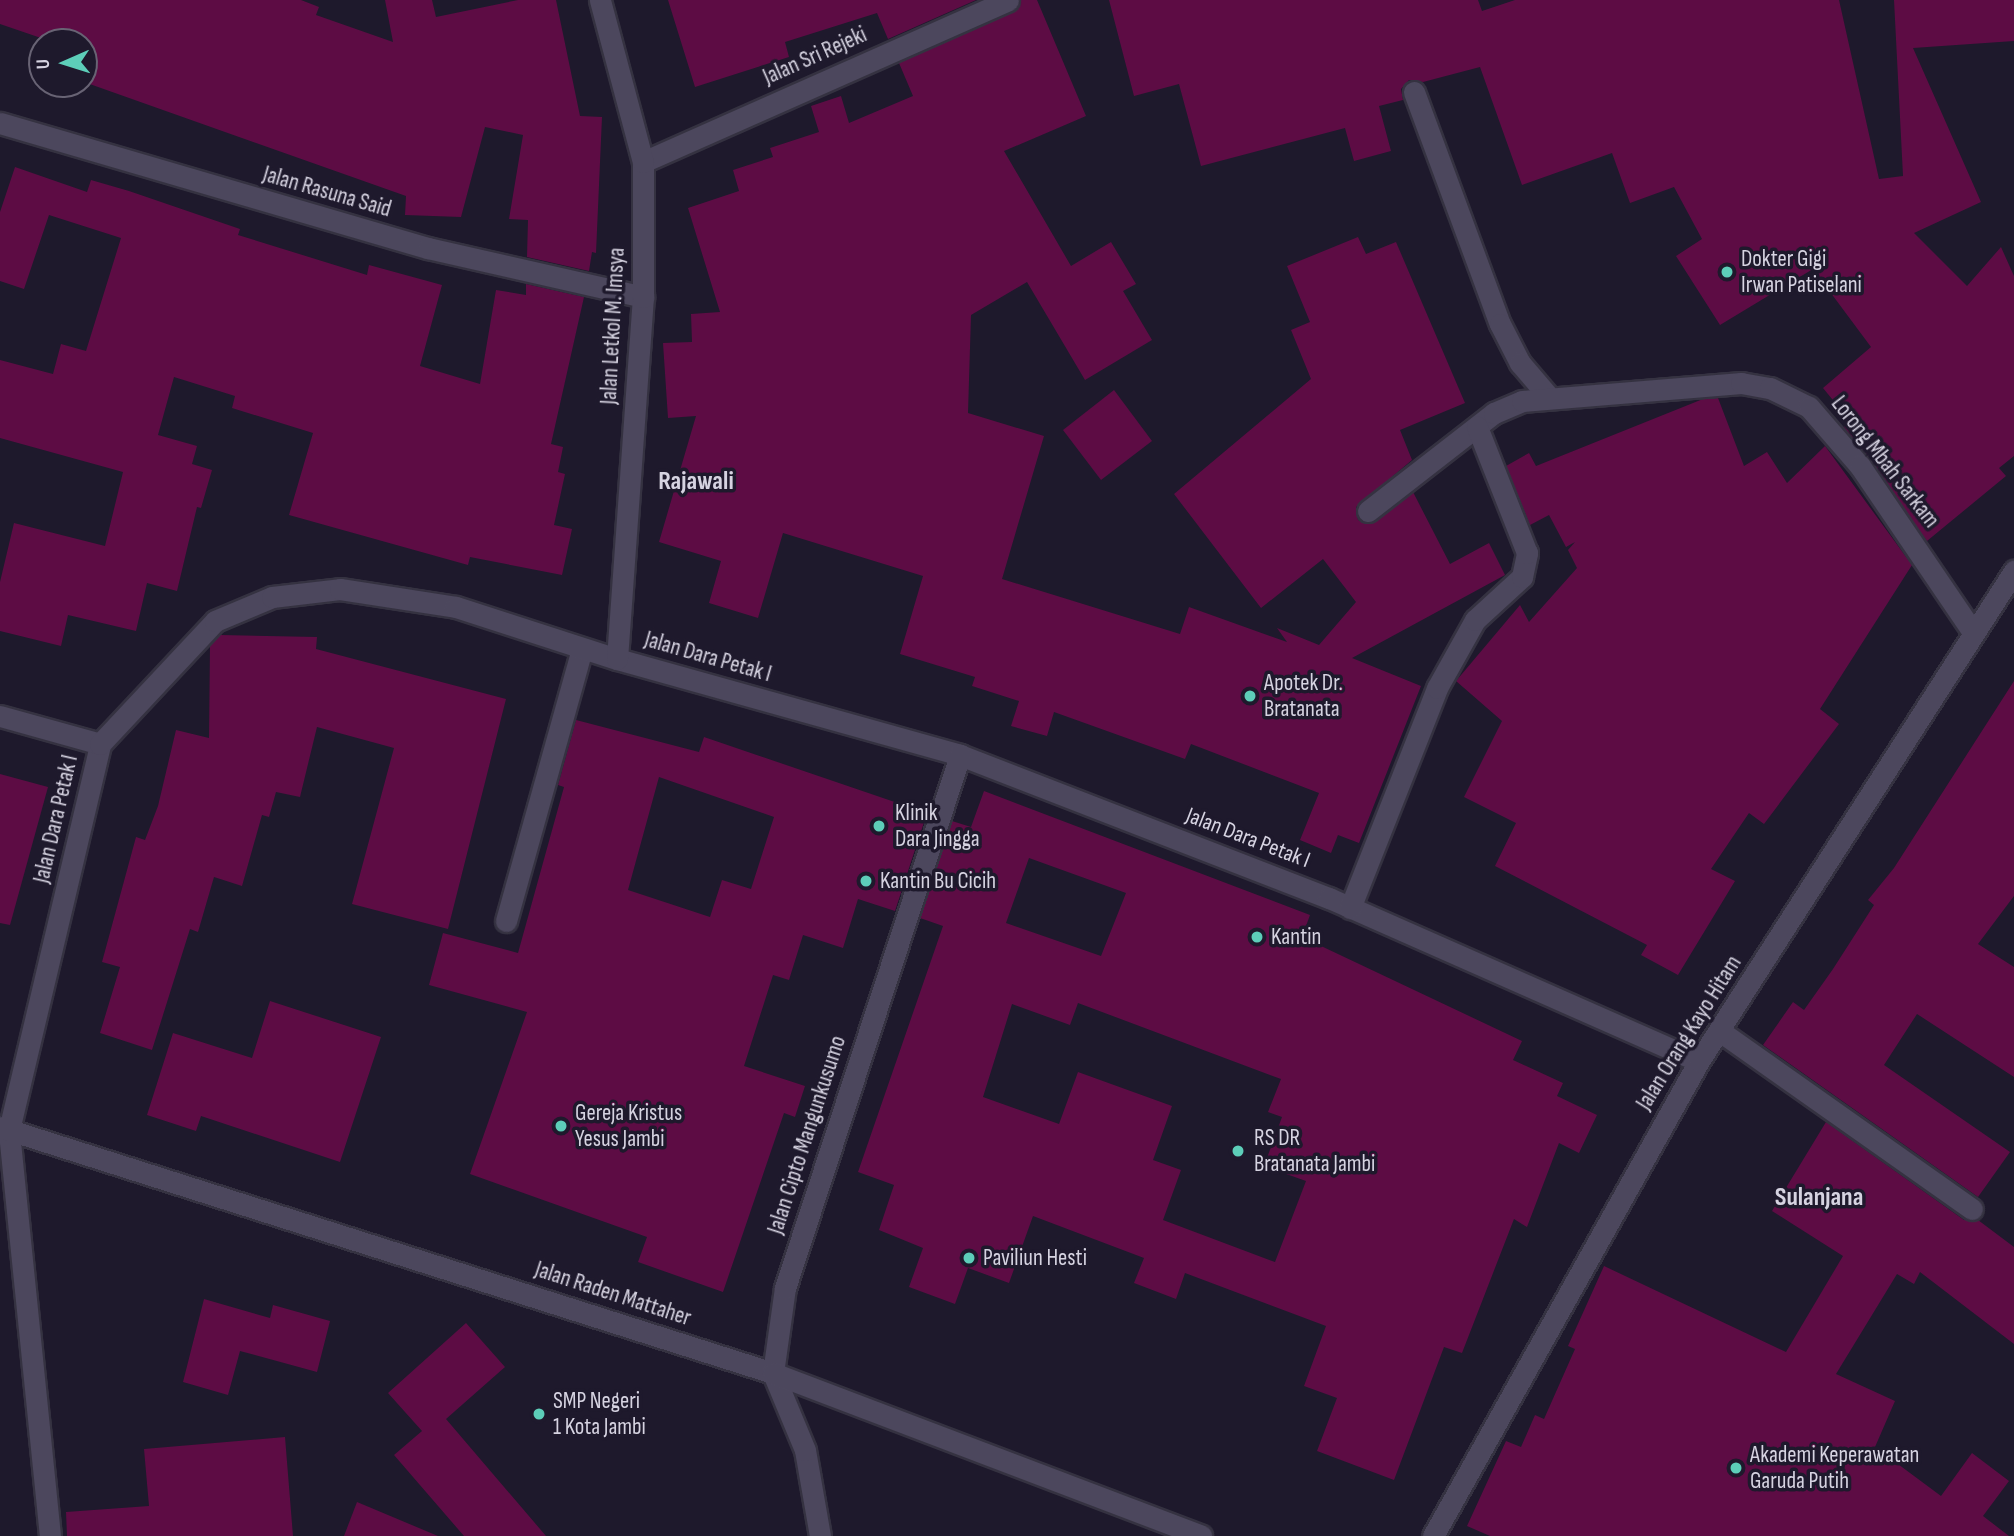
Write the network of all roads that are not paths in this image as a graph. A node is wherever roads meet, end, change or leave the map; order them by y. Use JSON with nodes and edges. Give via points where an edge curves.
{"nodes":[{"id":1,"x":600,"y":0,"type":"edge"},
{"id":2,"x":1009,"y":0,"type":"edge"},
{"id":3,"x":1414,"y":92,"type":"dead end"},
{"id":4,"x":0,"y":123,"type":"edge"},
{"id":5,"x":643,"y":162,"type":"junction"},
{"id":6,"x":643,"y":297,"type":"junction"},
{"id":7,"x":1549,"y":397,"type":"junction"},
{"id":8,"x":1477,"y":427,"type":"junction"},
{"id":9,"x":1368,"y":511,"type":"dead end"},
{"id":10,"x":2014,"y":571,"type":"edge"},
{"id":11,"x":1972,"y":631,"type":"junction"},
{"id":12,"x":582,"y":649,"type":"junction"},
{"id":13,"x":617,"y":659,"type":"junction"},
{"id":14,"x":0,"y":716,"type":"edge"},
{"id":15,"x":100,"y":744,"type":"junction"},
{"id":16,"x":960,"y":755,"type":"junction"},
{"id":17,"x":1350,"y":908,"type":"junction"},
{"id":18,"x":506,"y":921,"type":"dead end"},
{"id":19,"x":1721,"y":1032,"type":"junction"},
{"id":20,"x":1699,"y":1061,"type":"junction"},
{"id":21,"x":5,"y":1128,"type":"edge"},
{"id":22,"x":1972,"y":1209,"type":"dead end"},
{"id":23,"x":773,"y":1373,"type":"junction"},
{"id":24,"x":50,"y":1536,"type":"edge"},
{"id":25,"x":820,"y":1536,"type":"edge"},
{"id":26,"x":1202,"y":1536,"type":"edge"},
{"id":27,"x":1433,"y":1536,"type":"edge"}],
"edges":[{"from":1,"to":5,"type":"street","name":"Jalan Letkol M. Imsya"},
{"from":2,"to":5,"type":"street","name":"Jalan Sri Rejeki"},
{"from":3,"to":7,"type":"street","via":[[1500,324],[1520,363]]},
{"from":4,"to":6,"type":"street","name":"Jalan Rasuna Said","via":[[428,248]]},
{"from":5,"to":6,"type":"street","name":"Jalan Letkol M. Imsya"},
{"from":6,"to":13,"type":"street","name":"Jalan Letkol M. Imsya"},
{"from":7,"to":8,"type":"street","name":"Lorong Mbah Sarkam","via":[[1522,401]]},
{"from":7,"to":11,"type":"street","name":"Lorong Mbah Sarkam","via":[[1741,383],[1770,388],[1810,407],[1900,519]]},
{"from":8,"to":9,"type":"street","name":"Lorong Mbah Sarkam"},
{"from":8,"to":17,"type":"street","via":[[1527,553],[1522,577],[1475,620],[1437,688]]},
{"from":10,"to":11,"type":"street","name":"Jalan Orang Kayo Hitam"},
{"from":11,"to":19,"type":"street","name":"Jalan Orang Kayo Hitam"},
{"from":12,"to":13,"type":"street","name":"Jalan Dara Petak I"},
{"from":12,"to":15,"type":"street","name":"Jalan Dara Petak I","via":[[456,607],[340,589],[272,597],[215,621]]},
{"from":12,"to":18,"type":"street"},
{"from":13,"to":16,"type":"street","name":"Jalan Dara Petak I"},
{"from":14,"to":15,"type":"street"},
{"from":15,"to":21,"type":"street","name":"Jalan Dara Petak I"},
{"from":16,"to":17,"type":"street","name":"Jalan Dara Petak I"},
{"from":16,"to":23,"type":"street","name":"Jalan Cipto Mangunkusumo","via":[[785,1288]]},
{"from":17,"to":20,"type":"street","name":"Jalan Dara Petak I"},
{"from":19,"to":20,"type":"street","name":"Jalan Orang Kayo Hitam"},
{"from":19,"to":22,"type":"street"},
{"from":20,"to":27,"type":"street","name":"Jalan Orang Kayo Hitam"},
{"from":21,"to":23,"type":"street","name":"Jalan Raden Mattaher"},
{"from":21,"to":24,"type":"street","name":"Jalan Dara Petak I"},
{"from":23,"to":25,"type":"street","via":[[805,1450]]},
{"from":23,"to":26,"type":"street","name":"Jalan Raden Mattaher"}]}
